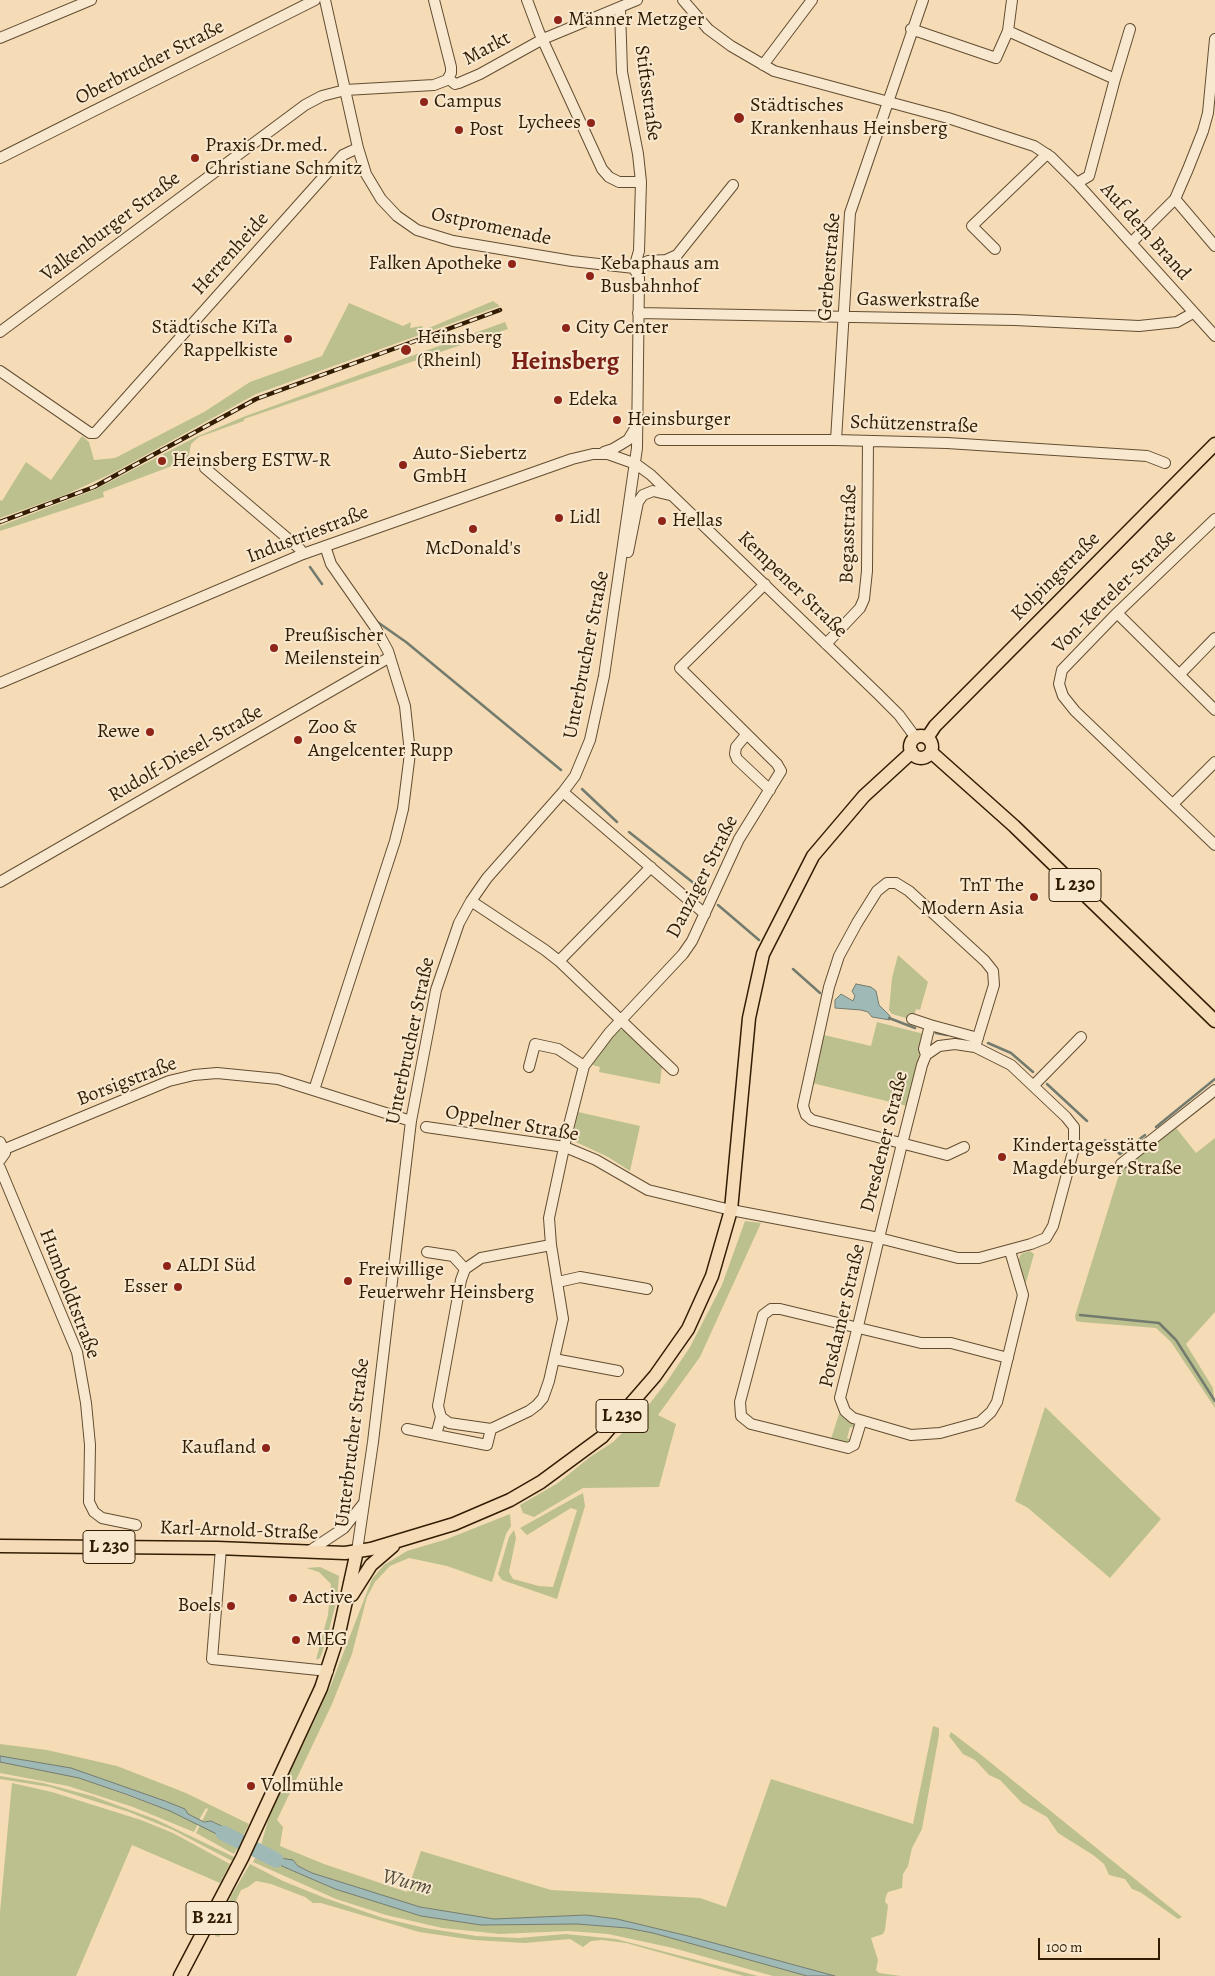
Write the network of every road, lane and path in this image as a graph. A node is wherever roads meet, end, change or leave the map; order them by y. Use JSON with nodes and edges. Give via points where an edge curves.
{"nodes":[{"id":1,"x":92,"y":0,"type":"edge"},
{"id":2,"x":315,"y":0,"type":"edge"},
{"id":3,"x":325,"y":0,"type":"edge"},
{"id":4,"x":434,"y":0,"type":"edge"},
{"id":5,"x":527,"y":0,"type":"edge"},
{"id":6,"x":637,"y":0,"type":"edge"},
{"id":7,"x":683,"y":0,"type":"edge"},
{"id":8,"x":812,"y":0,"type":"edge"},
{"id":9,"x":923,"y":0,"type":"edge"},
{"id":10,"x":1012,"y":0,"type":"edge"},
{"id":11,"x":620,"y":9,"type":"junction"},
{"id":12,"x":911,"y":28,"type":"junction"},
{"id":13,"x":1130,"y":29,"type":"dead end"},
{"id":14,"x":1008,"y":31,"type":"junction"},
{"id":15,"x":0,"y":38,"type":"edge"},
{"id":16,"x":1215,"y":38,"type":"edge"},
{"id":17,"x":542,"y":39,"type":"junction"},
{"id":18,"x":764,"y":65,"type":"junction"},
{"id":19,"x":1115,"y":79,"type":"junction"},
{"id":20,"x":448,"y":80,"type":"junction"},
{"id":21,"x":345,"y":90,"type":"junction"},
{"id":22,"x":887,"y":103,"type":"junction"},
{"id":23,"x":1211,"y":114,"type":"edge"},
{"id":24,"x":358,"y":148,"type":"junction"},
{"id":25,"x":1047,"y":154,"type":"junction"},
{"id":26,"x":0,"y":158,"type":"edge"},
{"id":27,"x":641,"y":182,"type":"junction"},
{"id":28,"x":1077,"y":182,"type":"junction"},
{"id":29,"x":733,"y":185,"type":"dead end"},
{"id":30,"x":1175,"y":199,"type":"junction"},
{"id":31,"x":1131,"y":243,"type":"junction"},
{"id":32,"x":1215,"y":246,"type":"edge"},
{"id":33,"x":995,"y":249,"type":"dead end"},
{"id":34,"x":634,"y":268,"type":"junction"},
{"id":35,"x":643,"y":313,"type":"junction"},
{"id":36,"x":1193,"y":313,"type":"junction"},
{"id":37,"x":843,"y":317,"type":"junction"},
{"id":38,"x":0,"y":332,"type":"edge"},
{"id":39,"x":1215,"y":336,"type":"edge"},
{"id":40,"x":0,"y":370,"type":"edge"},
{"id":41,"x":638,"y":425,"type":"junction"},
{"id":42,"x":660,"y":440,"type":"dead end"},
{"id":43,"x":836,"y":440,"type":"junction"},
{"id":44,"x":868,"y":441,"type":"junction"},
{"id":45,"x":1215,"y":444,"type":"edge"},
{"id":46,"x":593,"y":454,"type":"junction"},
{"id":47,"x":636,"y":464,"type":"junction"},
{"id":48,"x":1165,"y":464,"type":"dead end"},
{"id":49,"x":205,"y":468,"type":"dead end"},
{"id":50,"x":673,"y":496,"type":"junction"},
{"id":51,"x":1215,"y":519,"type":"edge"},
{"id":52,"x":325,"y":546,"type":"junction"},
{"id":53,"x":303,"y":554,"type":"junction"},
{"id":54,"x":621,"y":572,"type":"junction"},
{"id":55,"x":765,"y":584,"type":"junction"},
{"id":56,"x":1117,"y":613,"type":"junction"},
{"id":57,"x":1215,"y":638,"type":"edge"},
{"id":58,"x":826,"y":644,"type":"junction"},
{"id":59,"x":390,"y":657,"type":"junction"},
{"id":60,"x":1180,"y":674,"type":"junction"},
{"id":61,"x":0,"y":683,"type":"edge"},
{"id":62,"x":1215,"y":710,"type":"edge"},
{"id":63,"x":746,"y":735,"type":"junction"},
{"id":64,"x":921,"y":738,"type":"junction"},
{"id":65,"x":912,"y":752,"type":"junction"},
{"id":66,"x":931,"y":752,"type":"junction"},
{"id":67,"x":1215,"y":762,"type":"edge"},
{"id":68,"x":770,"y":790,"type":"junction"},
{"id":69,"x":563,"y":792,"type":"junction"},
{"id":70,"x":1173,"y":804,"type":"junction"},
{"id":71,"x":1215,"y":845,"type":"edge"},
{"id":72,"x":651,"y":867,"type":"junction"},
{"id":73,"x":0,"y":882,"type":"edge"},
{"id":74,"x":471,"y":901,"type":"junction"},
{"id":75,"x":705,"y":914,"type":"junction"},
{"id":76,"x":558,"y":961,"type":"junction"},
{"id":77,"x":912,"y":1019,"type":"dead end"},
{"id":78,"x":620,"y":1020,"type":"junction"},
{"id":79,"x":1215,"y":1021,"type":"edge"},
{"id":80,"x":930,"y":1024,"type":"junction"},
{"id":81,"x":1081,"y":1037,"type":"dead end"},
{"id":82,"x":977,"y":1042,"type":"junction"},
{"id":83,"x":926,"y":1055,"type":"junction"},
{"id":84,"x":584,"y":1066,"type":"junction"},
{"id":85,"x":529,"y":1067,"type":"dead end"},
{"id":86,"x":673,"y":1070,"type":"dead end"},
{"id":87,"x":1034,"y":1085,"type":"junction"},
{"id":88,"x":314,"y":1090,"type":"junction"},
{"id":89,"x":1215,"y":1090,"type":"edge"},
{"id":90,"x":410,"y":1121,"type":"junction"},
{"id":91,"x":426,"y":1127,"type":"dead end"},
{"id":92,"x":902,"y":1144,"type":"junction"},
{"id":93,"x":2,"y":1145,"type":"edge"},
{"id":94,"x":565,"y":1147,"type":"junction"},
{"id":95,"x":964,"y":1147,"type":"dead end"},
{"id":96,"x":0,"y":1160,"type":"edge"},
{"id":97,"x":1121,"y":1164,"type":"dead end"},
{"id":98,"x":0,"y":1168,"type":"edge"},
{"id":99,"x":731,"y":1210,"type":"junction"},
{"id":100,"x":879,"y":1238,"type":"junction"},
{"id":101,"x":551,"y":1245,"type":"junction"},
{"id":102,"x":1010,"y":1250,"type":"junction"},
{"id":103,"x":427,"y":1252,"type":"dead end"},
{"id":104,"x":465,"y":1269,"type":"junction"},
{"id":105,"x":558,"y":1282,"type":"junction"},
{"id":106,"x":647,"y":1289,"type":"dead end"},
{"id":107,"x":858,"y":1326,"type":"junction"},
{"id":108,"x":1008,"y":1358,"type":"junction"},
{"id":109,"x":554,"y":1359,"type":"junction"},
{"id":110,"x":618,"y":1371,"type":"dead end"},
{"id":111,"x":441,"y":1418,"type":"junction"},
{"id":112,"x":861,"y":1422,"type":"junction"},
{"id":113,"x":407,"y":1429,"type":"dead end"},
{"id":114,"x":491,"y":1429,"type":"junction"},
{"id":115,"x":436,"y":1435,"type":"junction"},
{"id":116,"x":365,"y":1501,"type":"junction"},
{"id":117,"x":136,"y":1525,"type":"dead end"},
{"id":118,"x":403,"y":1541,"type":"junction"},
{"id":119,"x":0,"y":1546,"type":"edge"},
{"id":120,"x":221,"y":1548,"type":"junction"},
{"id":121,"x":308,"y":1552,"type":"junction"},
{"id":122,"x":357,"y":1552,"type":"junction"},
{"id":123,"x":346,"y":1606,"type":"junction"},
{"id":124,"x":328,"y":1671,"type":"junction"},
{"id":125,"x":180,"y":1976,"type":"edge"}],
"edges":[{"from":1,"to":15,"type":"street"},
{"from":2,"to":26,"type":"street","name":"Oberbrucher Straße"},
{"from":3,"to":21,"type":"street","name":"Ostpromenade"},
{"from":4,"to":20,"type":"street","via":[[451,67]]},
{"from":5,"to":17,"type":"street"},
{"from":6,"to":11,"type":"street"},
{"from":7,"to":18,"type":"street","name":"Auf dem Brand","via":[[708,29]]},
{"from":8,"to":18,"type":"street"},
{"from":9,"to":12,"type":"street","name":"Gerberstraße"},
{"from":10,"to":14,"type":"street"},
{"from":11,"to":17,"type":"street"},
{"from":11,"to":27,"type":"street","name":"Stiftsstraße","via":[[622,72]]},
{"from":12,"to":14,"type":"street","via":[[996,58]]},
{"from":12,"to":22,"type":"street","name":"Gerberstraße"},
{"from":13,"to":19,"type":"street"},
{"from":14,"to":19,"type":"street"},
{"from":16,"to":23,"type":"street"},
{"from":17,"to":20,"type":"street","name":"Markt","via":[[480,74],[455,84]]},
{"from":17,"to":27,"type":"street","via":[[558,82],[602,169],[609,178],[619,182]]},
{"from":18,"to":22,"type":"street","name":"Auf dem Brand","via":[[792,78]]},
{"from":19,"to":28,"type":"street","via":[[1089,176]]},
{"from":20,"to":21,"type":"street","name":"Valkenburger Straße","via":[[434,85]]},
{"from":21,"to":24,"type":"street","name":"Ostpromenade"},
{"from":21,"to":38,"type":"street","name":"Valkenburger Straße","via":[[305,105]]},
{"from":22,"to":25,"type":"street","name":"Auf dem Brand","via":[[948,118],[1034,146]]},
{"from":22,"to":37,"type":"street","name":"Gerberstraße","via":[[850,213]]},
{"from":23,"to":30,"type":"street"},
{"from":24,"to":34,"type":"street","name":"Ostpromenade","via":[[366,174],[381,199],[397,216],[418,230],[453,241]]},
{"from":24,"to":40,"type":"street","name":"Herrenheide","via":[[343,155],[94,432],[90,433]]},
{"from":25,"to":28,"type":"street","name":"Auf dem Brand"},
{"from":25,"to":33,"type":"street","via":[[972,226]]},
{"from":27,"to":34,"type":"street","name":"Stiftsstraße","via":[[639,252]]},
{"from":28,"to":31,"type":"street","name":"Auf dem Brand"},
{"from":29,"to":34,"type":"street","via":[[677,255],[666,260],[648,261]]},
{"from":30,"to":31,"type":"street"},
{"from":30,"to":32,"type":"street"},
{"from":31,"to":36,"type":"street","name":"Auf dem Brand"},
{"from":34,"to":35,"type":"street","name":"Unterbrucher Straße","via":[[639,278]]},
{"from":35,"to":37,"type":"street","name":"Gaswerkstraße"},
{"from":35,"to":41,"type":"street","name":"Unterbrucher Straße"},
{"from":36,"to":37,"type":"street","name":"Gaswerkstraße","via":[[1176,322],[1139,326]]},
{"from":36,"to":39,"type":"street","name":"Auf dem Brand"},
{"from":37,"to":43,"type":"street","name":"Gerberstraße"},
{"from":41,"to":46,"type":"street","via":[[628,440]]},
{"from":41,"to":47,"type":"street","name":"Unterbrucher Straße"},
{"from":42,"to":43,"type":"street","name":"Schützenstraße"},
{"from":43,"to":44,"type":"street","name":"Schützenstraße"},
{"from":44,"to":48,"type":"street","name":"Schützenstraße","via":[[1147,456]]},
{"from":44,"to":58,"type":"street","name":"Begasstraße","via":[[864,599],[860,608]]},
{"from":45,"to":64,"type":"main road","name":"Kolpingstraße"},
{"from":46,"to":47,"type":"street","name":"Industriestraße","via":[[608,454]]},
{"from":46,"to":52,"type":"street","name":"Industriestraße"},
{"from":47,"to":50,"type":"street","name":"Kempener Straße"},
{"from":47,"to":54,"type":"street","name":"Unterbrucher Straße"},
{"from":49,"to":53,"type":"street"},
{"from":50,"to":54,"type":"street","via":[[653,491],[643,495],[638,502],[631,543]]},
{"from":50,"to":55,"type":"street","name":"Kempener Straße"},
{"from":51,"to":56,"type":"street","name":"Von-Ketteler-Straße"},
{"from":52,"to":53,"type":"street","name":"Industriestraße"},
{"from":52,"to":59,"type":"street","via":[[331,564],[375,627]]},
{"from":53,"to":61,"type":"street","name":"Industriestraße"},
{"from":54,"to":69,"type":"street","name":"Unterbrucher Straße","via":[[590,740],[575,776]]},
{"from":55,"to":58,"type":"street","name":"Kempener Straße"},
{"from":55,"to":63,"type":"street","name":"Danziger Straße","via":[[680,668]]},
{"from":56,"to":60,"type":"street"},
{"from":56,"to":70,"type":"street","name":"Von-Ketteler-Straße","via":[[1062,670],[1060,691],[1075,710]]},
{"from":57,"to":60,"type":"street"},
{"from":58,"to":64,"type":"street","name":"Kempener Straße"},
{"from":59,"to":73,"type":"street","name":"Rudolf-Diesel-Straße"},
{"from":59,"to":88,"type":"street","via":[[405,706],[408,736],[403,809]]},
{"from":60,"to":62,"type":"street"},
{"from":63,"to":68,"type":"street","name":"Danziger Straße","via":[[781,770]]},
{"from":63,"to":68,"type":"street","via":[[736,747],[735,754]]},
{"from":64,"to":65,"type":"main road","via":[[911,744]]},
{"from":64,"to":66,"type":"main road","via":[[931,743]]},
{"from":65,"to":66,"type":"main road","via":[[921,758]]},
{"from":65,"to":99,"type":"main road","number":"L 230","via":[[864,796],[813,856],[763,954],[749,1018]]},
{"from":66,"to":79,"type":"main road","number":"L 230","via":[[1014,826]]},
{"from":67,"to":70,"type":"street"},
{"from":68,"to":75,"type":"street","name":"Danziger Straße","via":[[739,839]]},
{"from":69,"to":72,"type":"street"},
{"from":69,"to":74,"type":"street","name":"Unterbrucher Straße","via":[[487,878]]},
{"from":70,"to":71,"type":"street","name":"Von-Ketteler-Straße"},
{"from":72,"to":75,"type":"street"},
{"from":72,"to":76,"type":"street"},
{"from":74,"to":76,"type":"street"},
{"from":74,"to":90,"type":"street","name":"Unterbrucher Straße","via":[[459,923],[436,990]]},
{"from":75,"to":78,"type":"street","name":"Danziger Straße","via":[[683,954]]},
{"from":76,"to":78,"type":"street"},
{"from":77,"to":80,"type":"street","name":"Dresdener Straße"},
{"from":78,"to":84,"type":"street","name":"Danziger Straße"},
{"from":78,"to":86,"type":"street"},
{"from":80,"to":82,"type":"street","name":"Dresdener Straße"},
{"from":80,"to":83,"type":"street","name":"Dresdener Straße","via":[[924,1049]]},
{"from":81,"to":87,"type":"street"},
{"from":82,"to":83,"type":"street","name":"Dresdener Straße","via":[[939,1046]]},
{"from":82,"to":87,"type":"street","name":"Dresdener Straße"},
{"from":82,"to":92,"type":"street","via":[[994,985],[993,971],[909,891],[896,883],[887,883],[877,891],[839,956],[803,1106],[812,1120]]},
{"from":83,"to":92,"type":"street","name":"Dresdener Straße"},
{"from":84,"to":85,"type":"street","via":[[558,1050],[536,1044]]},
{"from":84,"to":94,"type":"street","name":"Danziger Straße"},
{"from":87,"to":102,"type":"street","name":"Dresdener Straße","via":[[1074,1127],[1074,1148],[1053,1226],[1046,1238]]},
{"from":88,"to":90,"type":"street","name":"Borsigstraße"},
{"from":88,"to":93,"type":"street","name":"Borsigstraße","via":[[278,1079],[244,1074],[217,1072],[194,1075]]},
{"from":89,"to":97,"type":"street"},
{"from":90,"to":116,"type":"street","name":"Unterbrucher Straße"},
{"from":91,"to":94,"type":"street","name":"Oppelner Straße"},
{"from":92,"to":95,"type":"street","via":[[946,1155]]},
{"from":92,"to":100,"type":"street","name":"Dresdener Straße"},
{"from":93,"to":96,"type":"street","name":"Borsigstraße"},
{"from":94,"to":99,"type":"street","name":"Oppelner Straße","via":[[596,1160],[648,1190]]},
{"from":94,"to":101,"type":"street","name":"Danziger Straße","via":[[549,1218]]},
{"from":98,"to":117,"type":"street","name":"Humboldtstraße","via":[[77,1352],[88,1428],[89,1502],[102,1518]]},
{"from":99,"to":100,"type":"street","name":"Dresdener Straße"},
{"from":99,"to":118,"type":"main road","number":"L 230","via":[[712,1276],[688,1329],[655,1376],[602,1437],[541,1482],[510,1500]]},
{"from":100,"to":102,"type":"street","name":"Dresdener Straße","via":[[958,1258],[979,1258]]},
{"from":100,"to":107,"type":"street","name":"Potsdamer Straße"},
{"from":101,"to":104,"type":"street","via":[[482,1258]]},
{"from":101,"to":105,"type":"street","name":"Danziger Straße"},
{"from":102,"to":108,"type":"street","name":"Potsdamer Straße","via":[[1023,1295]]},
{"from":103,"to":104,"type":"street","via":[[453,1256]]},
{"from":104,"to":111,"type":"street","via":[[438,1406]]},
{"from":105,"to":106,"type":"street","via":[[580,1277]]},
{"from":105,"to":109,"type":"street","name":"Danziger Straße","via":[[563,1319]]},
{"from":107,"to":108,"type":"street","via":[[921,1343],[951,1343]]},
{"from":107,"to":112,"type":"street","name":"Potsdamer Straße","via":[[840,1398],[845,1411]]},
{"from":107,"to":112,"type":"street","via":[[780,1308],[771,1309],[760,1325],[739,1410],[751,1424],[848,1448],[854,1445]]},
{"from":108,"to":112,"type":"street","name":"Potsdamer Straße","via":[[997,1402],[980,1422],[923,1436]]},
{"from":109,"to":110,"type":"street"},
{"from":109,"to":114,"type":"street","name":"Danziger Straße","via":[[549,1381],[537,1405]]},
{"from":111,"to":114,"type":"street","via":[[449,1423]]},
{"from":111,"to":115,"type":"street"},
{"from":113,"to":115,"type":"street","name":"Danziger Straße"},
{"from":114,"to":115,"type":"street","name":"Danziger Straße","via":[[487,1445]]},
{"from":116,"to":121,"type":"street","via":[[344,1528]]},
{"from":116,"to":122,"type":"street","name":"Unterbrucher Straße"},
{"from":118,"to":122,"type":"main road","number":"L 230"},
{"from":118,"to":123,"type":"main road","number":"B 221","via":[[384,1552],[371,1565]]},
{"from":119,"to":120,"type":"main road","name":"Karl-Arnold-Straße","number":"L 230"},
{"from":120,"to":121,"type":"main road","name":"Karl-Arnold-Straße","number":"L 230"},
{"from":120,"to":124,"type":"street","via":[[212,1659]]},
{"from":121,"to":122,"type":"main road","name":"Karl-Arnold-Straße","number":"L 230"},
{"from":122,"to":123,"type":"main road","number":"B 221"},
{"from":123,"to":124,"type":"main road","number":"B 221"},
{"from":124,"to":125,"type":"main road","number":"B 221","via":[[255,1833]]}]}
